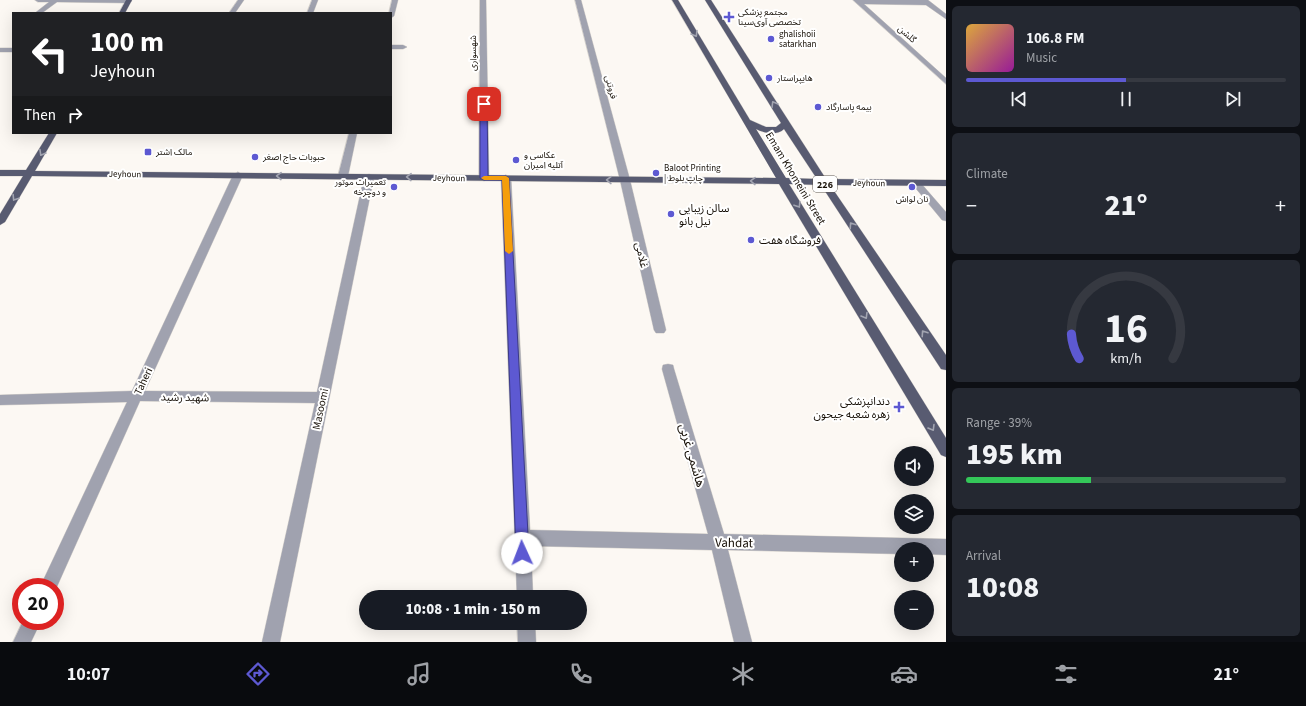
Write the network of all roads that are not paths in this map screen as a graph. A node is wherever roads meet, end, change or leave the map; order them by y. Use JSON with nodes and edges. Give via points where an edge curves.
{"nodes":[{"id":1,"x":38,"y":0,"type":"edge"},
{"id":2,"x":56,"y":0,"type":"edge"},
{"id":3,"x":129,"y":0,"type":"edge"},
{"id":4,"x":241,"y":0,"type":"edge"},
{"id":5,"x":315,"y":0,"type":"edge"},
{"id":6,"x":395,"y":0,"type":"edge"},
{"id":7,"x":483,"y":0,"type":"edge"},
{"id":8,"x":578,"y":0,"type":"edge"},
{"id":9,"x":676,"y":0,"type":"edge"},
{"id":10,"x":708,"y":0,"type":"edge"},
{"id":11,"x":857,"y":1,"type":"edge"},
{"id":12,"x":926,"y":2,"type":"edge"},
{"id":13,"x":39,"y":12,"type":"edge"},
{"id":14,"x":123,"y":12,"type":"edge"},
{"id":15,"x":233,"y":12,"type":"edge"},
{"id":16,"x":310,"y":12,"type":"edge"},
{"id":17,"x":392,"y":12,"type":"edge"},
{"id":18,"x":946,"y":18,"type":"edge"},
{"id":19,"x":392,"y":47,"type":"edge"},
{"id":20,"x":403,"y":47,"type":"dead end"},
{"id":21,"x":0,"y":50,"type":"edge"},
{"id":22,"x":12,"y":50,"type":"edge"},
{"id":23,"x":946,"y":82,"type":"edge"},
{"id":24,"x":748,"y":122,"type":"junction"},
{"id":25,"x":785,"y":124,"type":"junction"},
{"id":26,"x":52,"y":134,"type":"edge"},
{"id":27,"x":353,"y":134,"type":"edge"},
{"id":28,"x":0,"y":173,"type":"edge"},
{"id":29,"x":30,"y":173,"type":"junction"},
{"id":30,"x":238,"y":175,"type":"junction"},
{"id":31,"x":343,"y":176,"type":"junction"},
{"id":32,"x":369,"y":177,"type":"junction"},
{"id":33,"x":484,"y":178,"type":"junction"},
{"id":34,"x":506,"y":178,"type":"junction"},
{"id":35,"x":625,"y":180,"type":"junction"},
{"id":36,"x":783,"y":182,"type":"junction"},
{"id":37,"x":824,"y":182,"type":"junction"},
{"id":38,"x":916,"y":183,"type":"junction"},
{"id":39,"x":946,"y":183,"type":"edge"},
{"id":40,"x":946,"y":218,"type":"edge"},
{"id":41,"x":0,"y":222,"type":"edge"},
{"id":42,"x":660,"y":330,"type":"dead end"},
{"id":43,"x":946,"y":365,"type":"edge"},
{"id":44,"x":668,"y":369,"type":"dead end"},
{"id":45,"x":136,"y":396,"type":"junction"},
{"id":46,"x":322,"y":398,"type":"junction"},
{"id":47,"x":0,"y":400,"type":"edge"},
{"id":48,"x":946,"y":451,"type":"edge"},
{"id":49,"x":522,"y":538,"type":"junction"},
{"id":50,"x":718,"y":541,"type":"junction"},
{"id":51,"x":946,"y":547,"type":"edge"},
{"id":52,"x":52,"y":578,"type":"edge"},
{"id":53,"x":525,"y":590,"type":"edge"},
{"id":54,"x":28,"y":630,"type":"edge"},
{"id":55,"x":526,"y":630,"type":"edge"},
{"id":56,"x":22,"y":642,"type":"edge"},
{"id":57,"x":271,"y":642,"type":"edge"},
{"id":58,"x":527,"y":642,"type":"edge"},
{"id":59,"x":743,"y":642,"type":"edge"}],
"edges":[{"from":1,"to":2,"type":"street"},
{"from":2,"to":3,"type":"street"},
{"from":2,"to":13,"type":"street"},
{"from":3,"to":14,"type":"main road"},
{"from":4,"to":15,"type":"street"},
{"from":5,"to":16,"type":"street"},
{"from":6,"to":17,"type":"street"},
{"from":7,"to":33,"type":"street","name":"شهسواری"},
{"from":8,"to":35,"type":"street","name":"فروتنی"},
{"from":9,"to":24,"type":"main road","name":"Emam Khomeini Street","one_way":true},
{"from":25,"to":10,"type":"main road","name":"Emam Khomeini Street","number":"226","one_way":true},
{"from":11,"to":12,"type":"street"},
{"from":11,"to":23,"type":"street","name":"گلشن"},
{"from":12,"to":18,"type":"street"},
{"from":19,"to":20,"type":"street"},
{"from":21,"to":22,"type":"street"},
{"from":24,"to":25,"type":"main road","via":[[765,130],[778,130]]},
{"from":24,"to":36,"type":"main road","name":"Emam Khomeini Street"},
{"from":25,"to":37,"type":"main road","name":"Emam Khomeini Street","number":"226"},
{"from":26,"to":29,"type":"main road","one_way":true},
{"from":27,"to":31,"type":"street"},
{"from":28,"to":29,"type":"main road","name":"Jeyhoun"},
{"from":29,"to":30,"type":"main road","name":"Jeyhoun"},
{"from":29,"to":41,"type":"main road","one_way":true},
{"from":31,"to":30,"type":"main road","name":"Jeyhoun","one_way":true},
{"from":30,"to":45,"type":"street","name":"Taheri"},
{"from":31,"to":32,"type":"main road","name":"Jeyhoun"},
{"from":33,"to":32,"type":"main road","name":"Jeyhoun","one_way":true},
{"from":32,"to":46,"type":"street","name":"Masoomi"},
{"from":33,"to":34,"type":"main road","name":"Jeyhoun"},
{"from":35,"to":34,"type":"main road","name":"Jeyhoun","one_way":true},
{"from":34,"to":49,"type":"street"},
{"from":36,"to":35,"type":"main road","name":"Jeyhoun","one_way":true},
{"from":35,"to":42,"type":"street","name":"غلامی"},
{"from":36,"to":37,"type":"main road","name":"Jeyhoun"},
{"from":36,"to":48,"type":"main road","name":"Emam Khomeini Street","one_way":true},
{"from":37,"to":38,"type":"main road","name":"Jeyhoun"},
{"from":43,"to":37,"type":"main road","name":"Emam Khomeini Street","number":"226","one_way":true},
{"from":38,"to":39,"type":"main road","name":"Jeyhoun"},
{"from":38,"to":40,"type":"street"},
{"from":44,"to":50,"type":"street","name":"هاشمی غربی"},
{"from":45,"to":46,"type":"street","name":"شهید رشید"},
{"from":45,"to":47,"type":"street","name":"شهید رشید"},
{"from":45,"to":52,"type":"street","name":"Taheri"},
{"from":46,"to":57,"type":"street","name":"Masoomi"},
{"from":49,"to":50,"type":"street","name":"Vahdat"},
{"from":49,"to":53,"type":"street"},
{"from":50,"to":51,"type":"street","name":"Vahdat"},
{"from":50,"to":59,"type":"street","name":"هاشمی غربی"},
{"from":54,"to":56,"type":"street"},
{"from":55,"to":58,"type":"street"}]}
